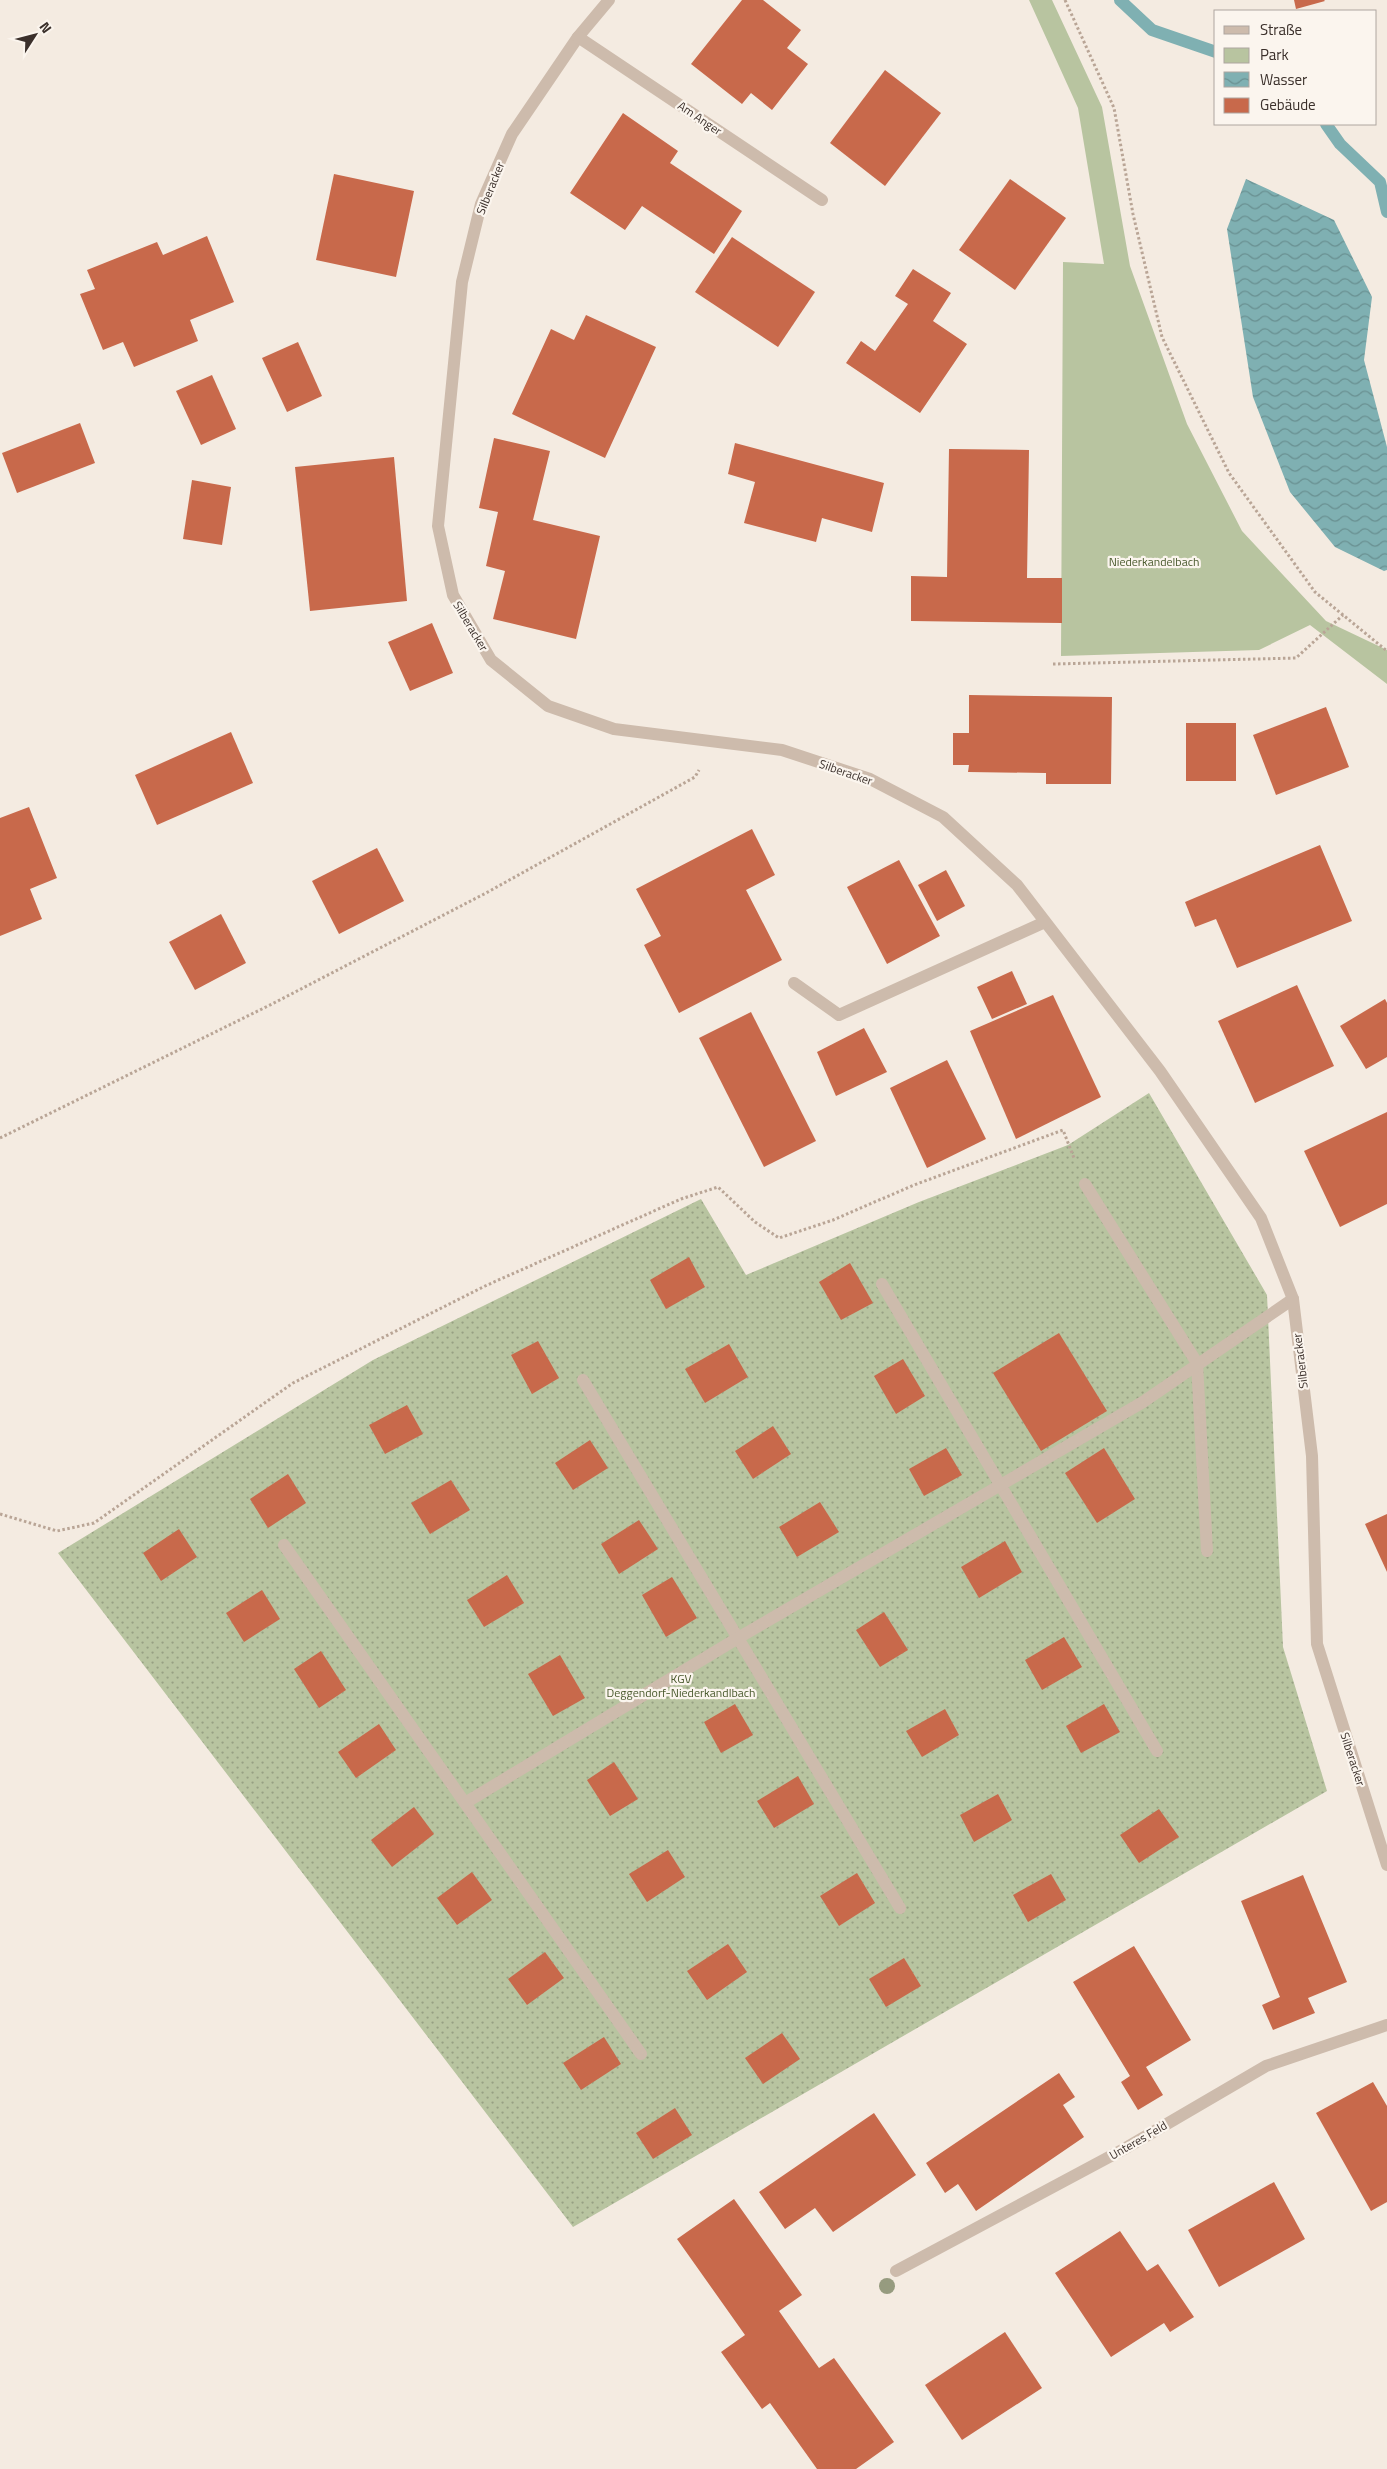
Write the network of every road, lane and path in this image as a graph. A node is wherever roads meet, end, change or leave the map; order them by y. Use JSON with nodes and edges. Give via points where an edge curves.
{"nodes":[{"id":1,"x":609,"y":0,"type":"edge"},
{"id":2,"x":1065,"y":0,"type":"edge"},
{"id":3,"x":578,"y":37,"type":"junction"},
{"id":4,"x":822,"y":200,"type":"dead end"},
{"id":5,"x":1343,"y":615,"type":"junction"},
{"id":6,"x":1387,"y":651,"type":"edge"},
{"id":7,"x":1053,"y":664,"type":"dead end"},
{"id":8,"x":715,"y":742,"type":"junction"},
{"id":9,"x":1045,"y":922,"type":"junction"},
{"id":10,"x":794,"y":983,"type":"dead end"},
{"id":11,"x":0,"y":1138,"type":"edge"},
{"id":12,"x":1084,"y":1184,"type":"joint"},
{"id":13,"x":882,"y":1284,"type":"dead end"},
{"id":14,"x":1292,"y":1299,"type":"junction"},
{"id":15,"x":1197,"y":1363,"type":"junction"},
{"id":16,"x":583,"y":1380,"type":"dead end"},
{"id":17,"x":1000,"y":1484,"type":"junction"},
{"id":18,"x":0,"y":1514,"type":"edge"},
{"id":19,"x":284,"y":1545,"type":"dead end"},
{"id":20,"x":1207,"y":1552,"type":"dead end"},
{"id":21,"x":738,"y":1638,"type":"junction"},
{"id":22,"x":1157,"y":1751,"type":"dead end"},
{"id":23,"x":465,"y":1803,"type":"junction"},
{"id":24,"x":1387,"y":1865,"type":"edge"},
{"id":25,"x":900,"y":1908,"type":"dead end"},
{"id":26,"x":1387,"y":2025,"type":"edge"},
{"id":27,"x":641,"y":2054,"type":"dead end"},
{"id":28,"x":896,"y":2271,"type":"dead end"}],
"edges":[{"from":1,"to":3,"type":"street","name":"Silberacker"},
{"from":2,"to":5,"type":"path","via":[[1114,108],[1133,214],[1162,337],[1229,473],[1315,592]]},
{"from":3,"to":4,"type":"street","name":"Am Anger"},
{"from":3,"to":8,"type":"street","name":"Silberacker","via":[[512,134],[481,204],[462,282],[438,526],[453,596],[491,660],[548,706],[614,729]]},
{"from":5,"to":6,"type":"path"},
{"from":5,"to":7,"type":"path","via":[[1296,658]]},
{"from":8,"to":9,"type":"street","name":"Silberacker","via":[[782,750],[870,779],[943,817],[1017,885]]},
{"from":8,"to":11,"type":"path","via":[[695,777],[512,879],[272,1004]]},
{"from":9,"to":10,"type":"street","via":[[839,1015]]},
{"from":9,"to":14,"type":"street","name":"Silberacker","via":[[1160,1071],[1261,1218]]},
{"from":12,"to":15,"type":"street"},
{"from":12,"to":18,"type":"path","via":[[1063,1130],[779,1238],[718,1187],[681,1199],[485,1286],[293,1383],[94,1523],[57,1531]]},
{"from":13,"to":17,"type":"street"},
{"from":14,"to":15,"type":"street"},
{"from":14,"to":24,"type":"street","name":"Silberacker","via":[[1312,1456],[1317,1644]]},
{"from":15,"to":17,"type":"street","via":[[1142,1402]]},
{"from":15,"to":20,"type":"street"},
{"from":16,"to":21,"type":"street"},
{"from":17,"to":21,"type":"street"},
{"from":17,"to":22,"type":"street"},
{"from":19,"to":23,"type":"street"},
{"from":21,"to":23,"type":"street"},
{"from":21,"to":25,"type":"street"},
{"from":23,"to":27,"type":"street"},
{"from":26,"to":28,"type":"street","name":"Unteres Feld","via":[[1266,2066],[1124,2149]]}]}
